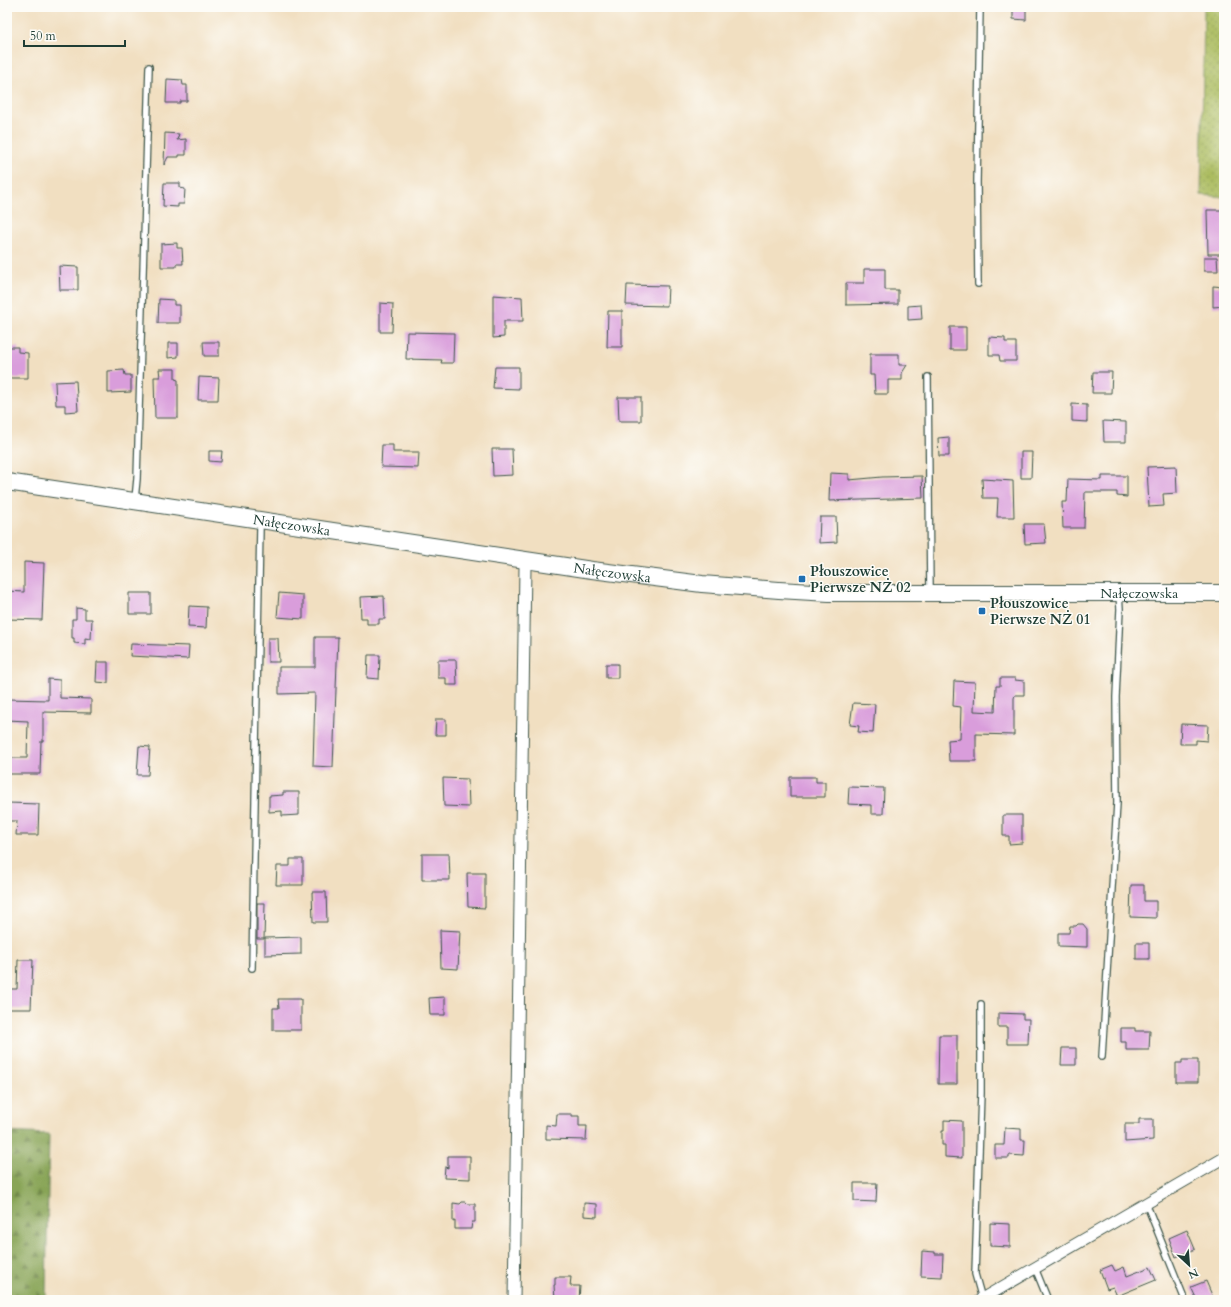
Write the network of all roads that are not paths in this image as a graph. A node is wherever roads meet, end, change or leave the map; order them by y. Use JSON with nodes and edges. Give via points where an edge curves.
{"nodes":[{"id":1,"x":980,"y":7,"type":"edge"},
{"id":2,"x":149,"y":67,"type":"dead end"},
{"id":3,"x":978,"y":284,"type":"dead end"},
{"id":4,"x":928,"y":377,"type":"dead end"},
{"id":5,"x":7,"y":482,"type":"edge"},
{"id":6,"x":135,"y":502,"type":"junction"},
{"id":7,"x":262,"y":521,"type":"junction"},
{"id":8,"x":527,"y":561,"type":"junction"},
{"id":9,"x":1224,"y":593,"type":"edge"},
{"id":10,"x":930,"y":594,"type":"junction"},
{"id":11,"x":1119,"y":594,"type":"junction"},
{"id":12,"x":252,"y":968,"type":"dead end"},
{"id":13,"x":981,"y":1004,"type":"dead end"},
{"id":14,"x":1102,"y":1058,"type":"dead end"},
{"id":15,"x":1224,"y":1158,"type":"edge"},
{"id":16,"x":1146,"y":1203,"type":"junction"},
{"id":17,"x":1035,"y":1268,"type":"junction"},
{"id":18,"x":981,"y":1299,"type":"edge"},
{"id":19,"x":514,"y":1300,"type":"edge"},
{"id":20,"x":1048,"y":1300,"type":"edge"},
{"id":21,"x":1185,"y":1300,"type":"edge"}],
"edges":[{"from":1,"to":3,"type":"lane"},
{"from":2,"to":6,"type":"lane","via":[[138,479]]},
{"from":4,"to":10,"type":"lane"},
{"from":5,"to":6,"type":"main road","name":"Nałęczowska"},
{"from":6,"to":7,"type":"main road","name":"Nałęczowska"},
{"from":7,"to":8,"type":"main road","name":"Nałęczowska"},
{"from":7,"to":12,"type":"lane"},
{"from":8,"to":10,"type":"main road","name":"Nałęczowska","via":[[739,587],[829,593]]},
{"from":8,"to":19,"type":"street"},
{"from":9,"to":11,"type":"main road","name":"Nałęczowska"},
{"from":10,"to":11,"type":"main road","name":"Nałęczowska"},
{"from":11,"to":14,"type":"lane","via":[[1116,697],[1117,802]]},
{"from":13,"to":18,"type":"lane","via":[[975,1274]]},
{"from":15,"to":16,"type":"street"},
{"from":16,"to":17,"type":"street"},
{"from":16,"to":21,"type":"lane"},
{"from":17,"to":18,"type":"street"},
{"from":17,"to":20,"type":"lane"}]}
